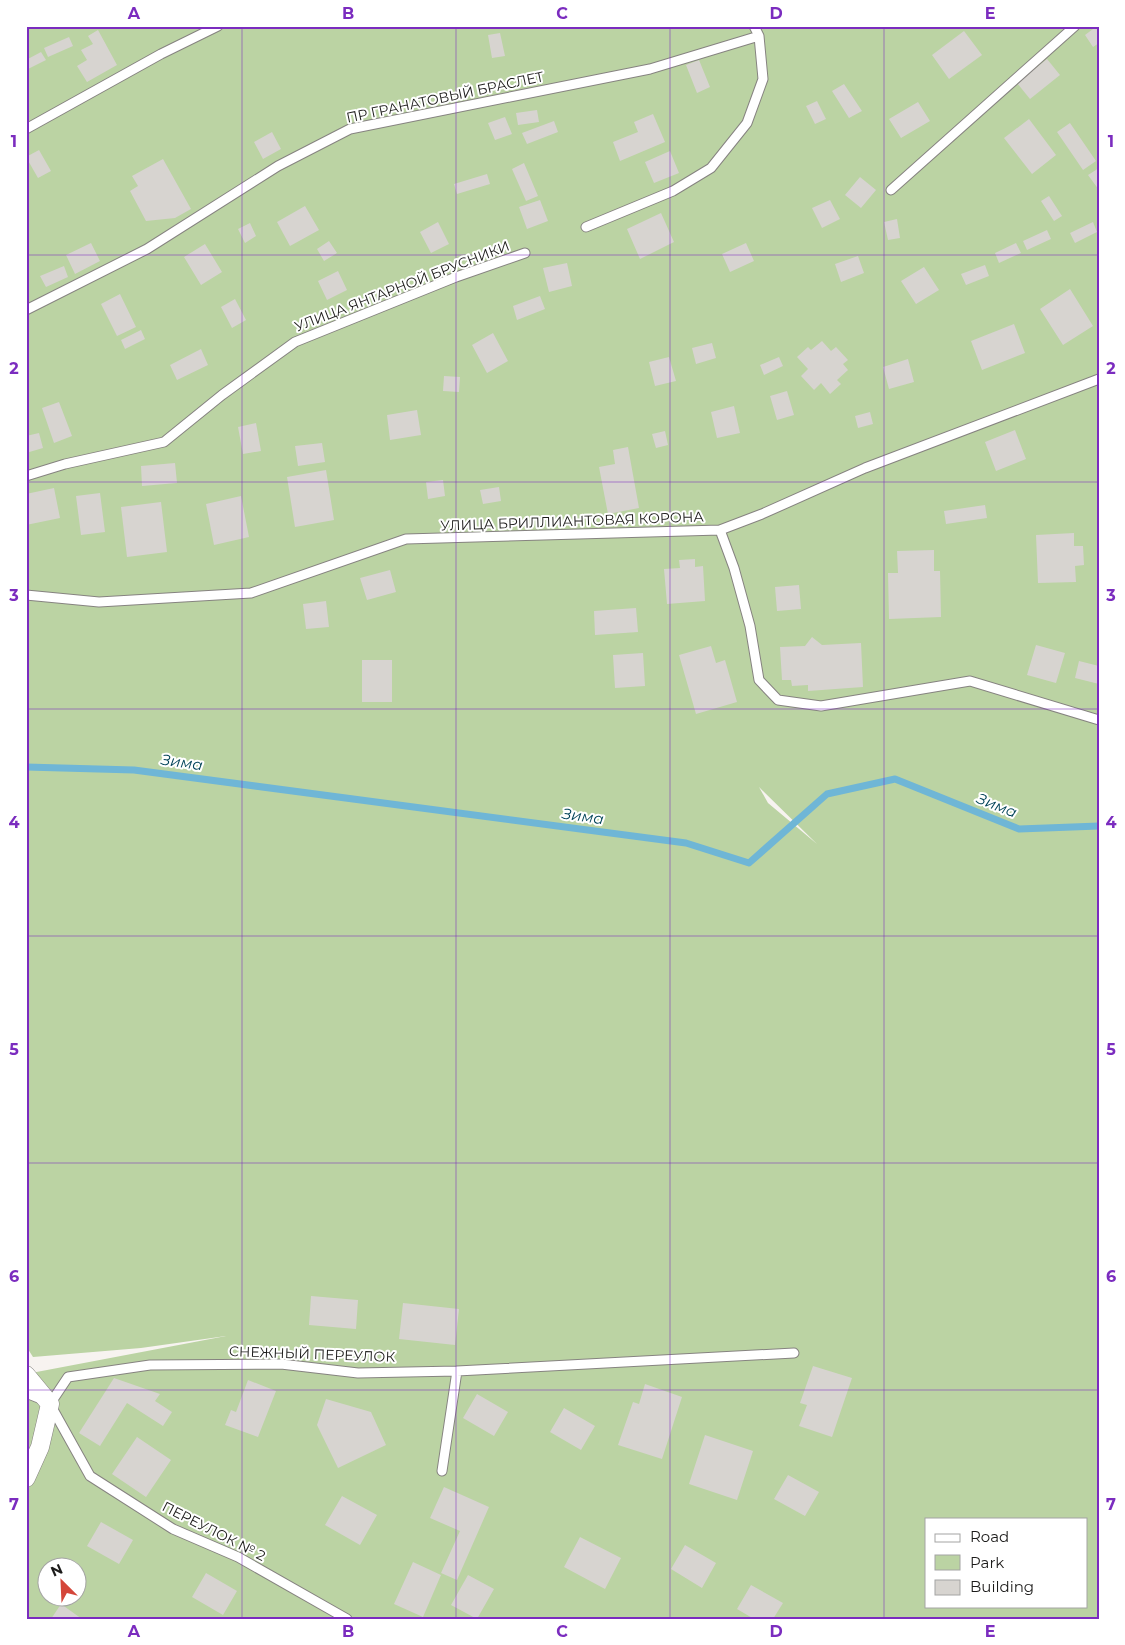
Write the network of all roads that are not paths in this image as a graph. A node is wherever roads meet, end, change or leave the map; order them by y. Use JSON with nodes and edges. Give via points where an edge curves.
{"nodes":[{"id":1,"x":218,"y":26,"type":"edge"},
{"id":2,"x":754,"y":26,"type":"edge"},
{"id":3,"x":1075,"y":26,"type":"edge"},
{"id":4,"x":759,"y":36,"type":"junction"},
{"id":5,"x":26,"y":129,"type":"edge"},
{"id":6,"x":891,"y":190,"type":"dead end"},
{"id":7,"x":586,"y":227,"type":"dead end"},
{"id":8,"x":524,"y":252,"type":"dead end"},
{"id":9,"x":26,"y":310,"type":"edge"},
{"id":10,"x":1099,"y":379,"type":"edge"},
{"id":11,"x":26,"y":476,"type":"edge"},
{"id":12,"x":720,"y":530,"type":"junction"},
{"id":13,"x":26,"y":595,"type":"edge"},
{"id":14,"x":1099,"y":720,"type":"edge"},
{"id":15,"x":794,"y":1353,"type":"dead end"},
{"id":16,"x":457,"y":1371,"type":"junction"},
{"id":17,"x":26,"y":1375,"type":"edge"},
{"id":18,"x":26,"y":1392,"type":"edge"},
{"id":19,"x":50,"y":1404,"type":"junction"},
{"id":20,"x":442,"y":1471,"type":"dead end"},
{"id":21,"x":26,"y":1478,"type":"edge"},
{"id":22,"x":347,"y":1619,"type":"edge"}],
"edges":[{"from":1,"to":5,"type":"lane"},
{"from":2,"to":4,"type":"lane"},
{"from":3,"to":6,"type":"lane"},
{"from":4,"to":7,"type":"lane","via":[[763,79],[747,123],[711,168],[673,191]]},
{"from":4,"to":9,"type":"lane","name":"ПР ГРАНАТОВЫЙ БРАСЛЕТ","via":[[650,69],[350,129],[278,166],[148,249]]},
{"from":8,"to":11,"type":"lane","name":"УЛИЦА ЯНТАРНОЙ БРУСНИКИ","via":[[295,342],[164,442]]},
{"from":10,"to":12,"type":"lane","name":"УЛИЦА БРИЛЛИАНТОВАЯ КОРОНА","via":[[865,468]]},
{"from":12,"to":13,"type":"lane","name":"УЛИЦА БРИЛЛИАНТОВАЯ КОРОНА","via":[[406,539],[251,593],[99,602]]},
{"from":12,"to":14,"type":"lane","via":[[750,626],[759,680],[778,700],[821,706],[970,681]]},
{"from":15,"to":16,"type":"lane","name":"СНЕЖНЫЙ ПЕРЕУЛОК"},
{"from":16,"to":19,"type":"lane","name":"СНЕЖНЫЙ ПЕРЕУЛОК","via":[[358,1373],[281,1364],[150,1365],[68,1377]]},
{"from":16,"to":20,"type":"lane"},
{"from":17,"to":19,"type":"street"},
{"from":18,"to":19,"type":"lane"},
{"from":19,"to":21,"type":"street","via":[[40,1447]]},
{"from":19,"to":22,"type":"lane","name":"ПЕРЕУЛОК № 2","via":[[90,1476],[173,1529],[238,1557]]}]}
